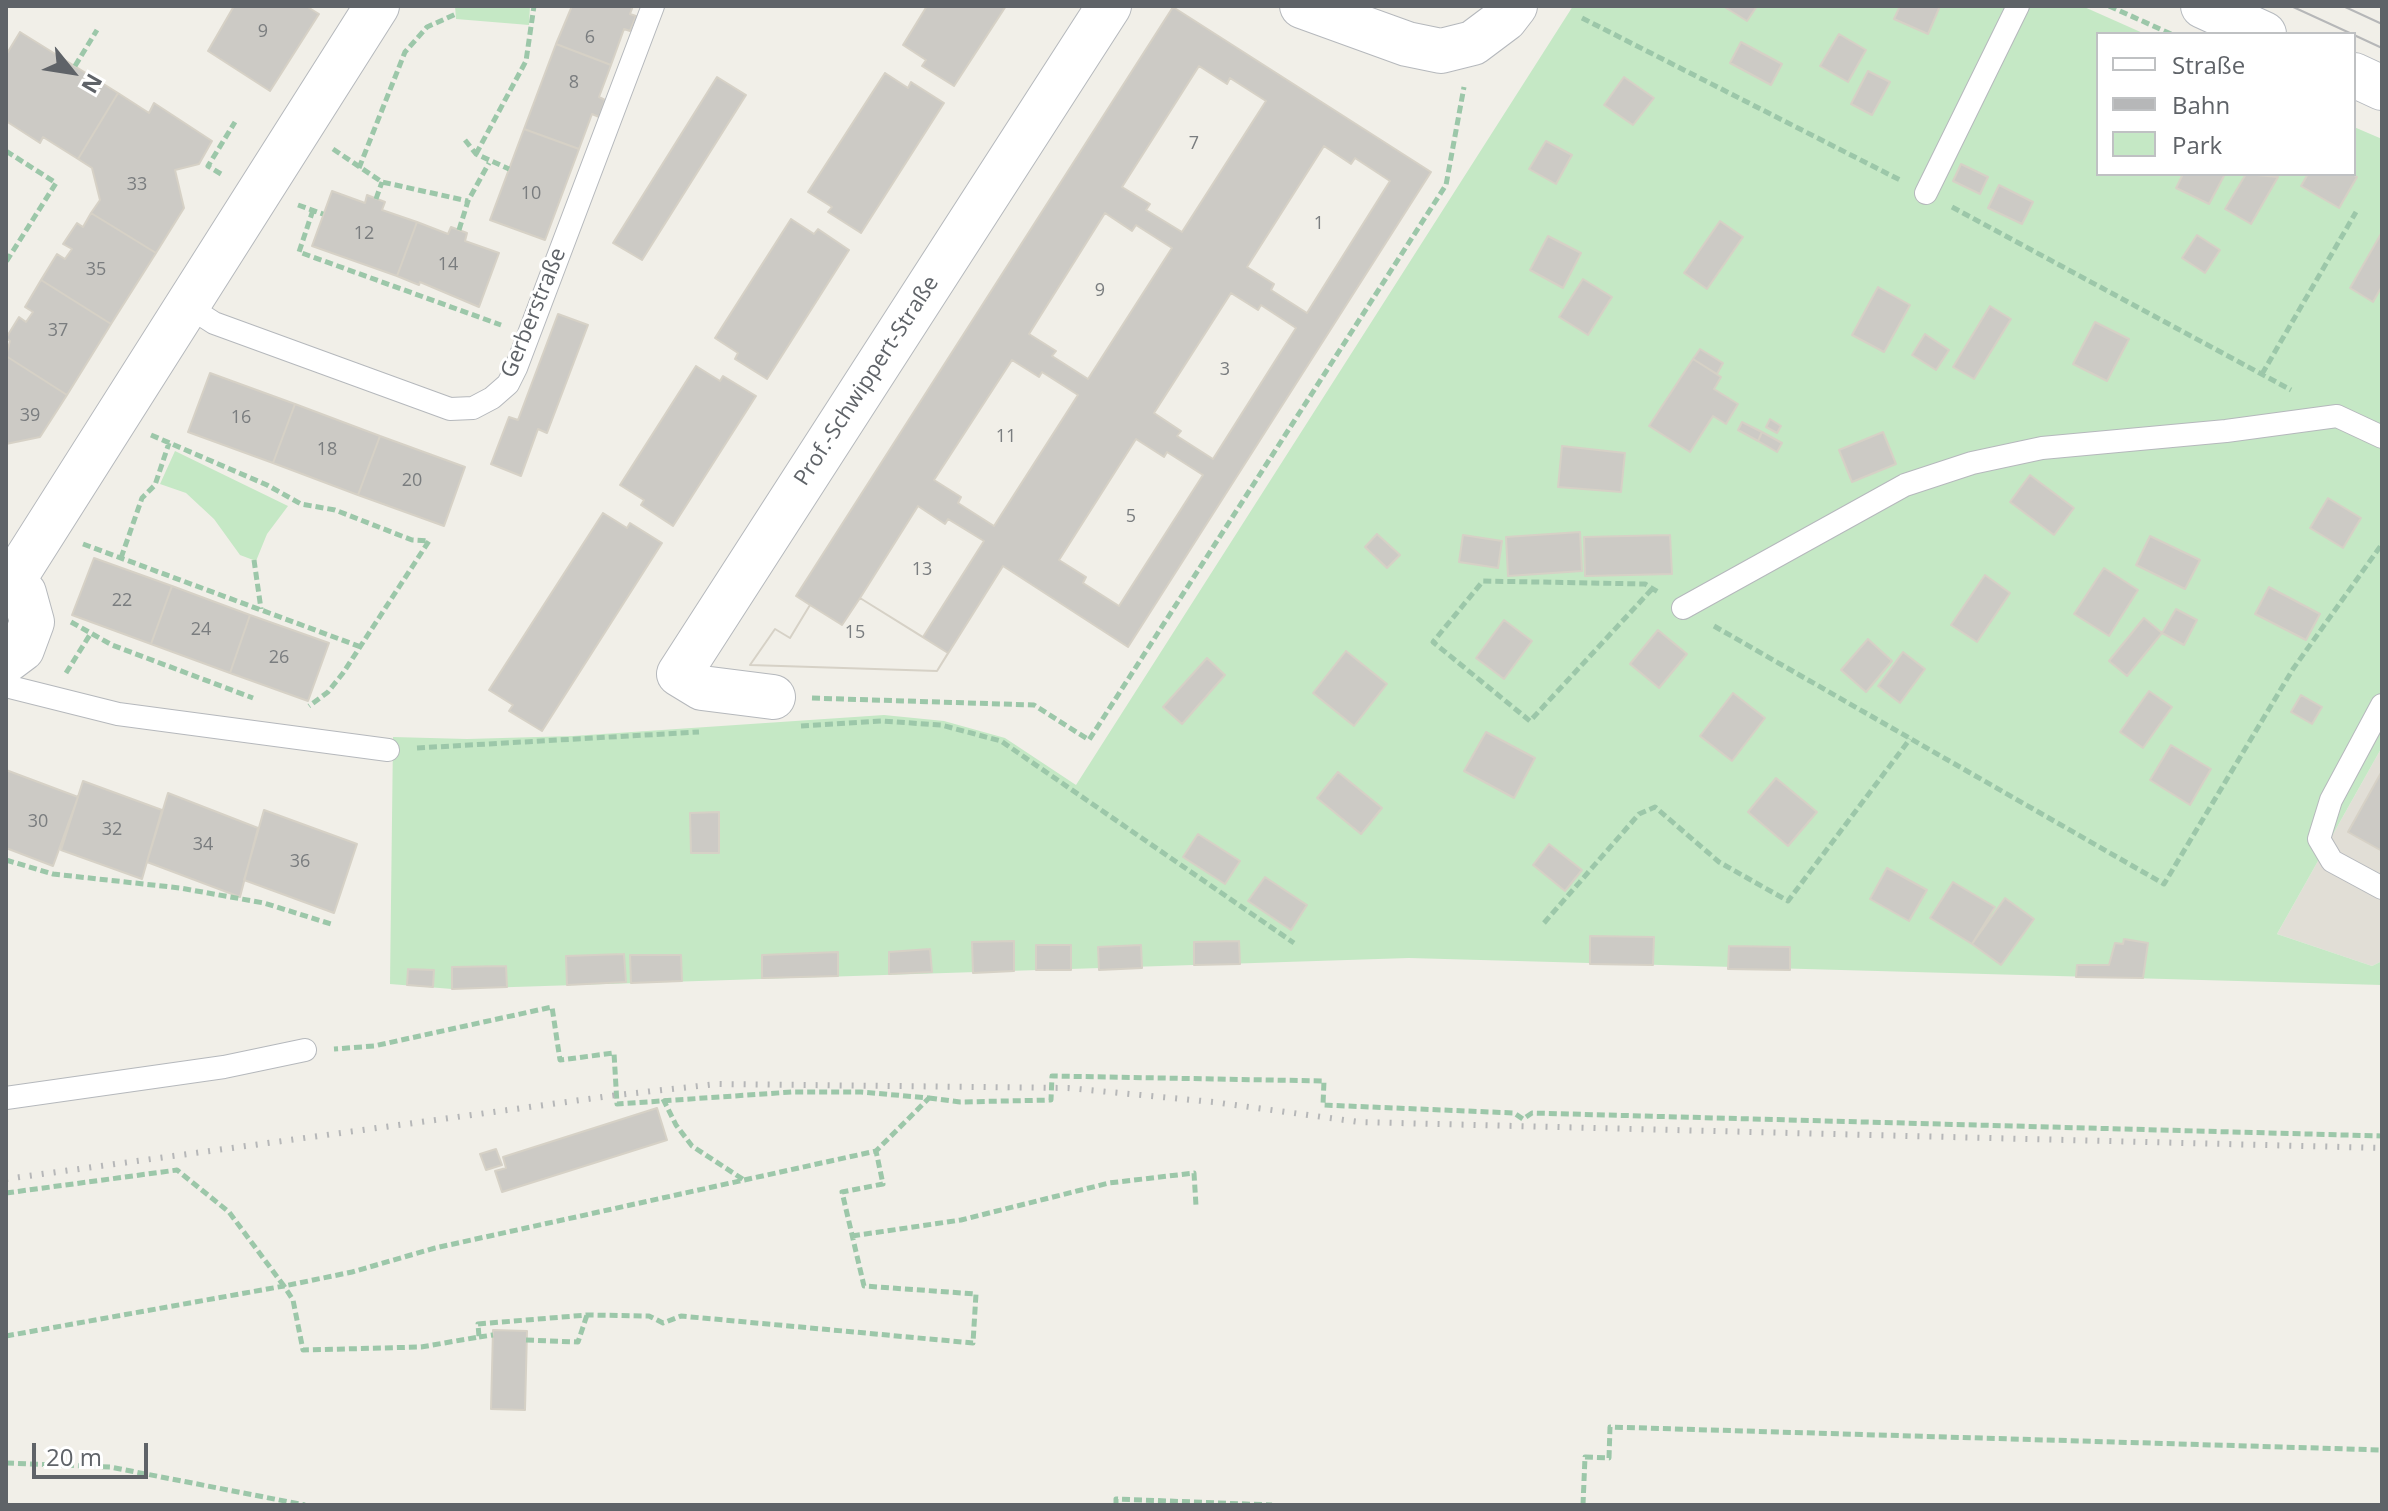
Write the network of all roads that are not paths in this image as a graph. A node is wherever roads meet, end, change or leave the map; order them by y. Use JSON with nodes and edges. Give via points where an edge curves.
{"nodes":[{"id":1,"x":377,"y":6,"type":"edge"},
{"id":2,"x":653,"y":6,"type":"edge"},
{"id":3,"x":1109,"y":6,"type":"edge"},
{"id":4,"x":1302,"y":6,"type":"edge"},
{"id":5,"x":1515,"y":6,"type":"edge"},
{"id":6,"x":2018,"y":6,"type":"edge"},
{"id":7,"x":2203,"y":6,"type":"edge"},
{"id":8,"x":2260,"y":32,"type":"edge"},
{"id":9,"x":2356,"y":76,"type":"edge"},
{"id":10,"x":2382,"y":88,"type":"edge"},
{"id":11,"x":1926,"y":193,"type":"road end"},
{"id":12,"x":186,"y":305,"type":"junction"},
{"id":13,"x":2382,"y":437,"type":"edge"},
{"id":14,"x":9,"y":580,"type":"edge"},
{"id":15,"x":1683,"y":608,"type":"road end"},
{"id":16,"x":6,"y":661,"type":"edge"},
{"id":17,"x":6,"y":686,"type":"edge"},
{"id":18,"x":2382,"y":705,"type":"edge"},
{"id":19,"x":781,"y":712,"type":"road end"},
{"id":20,"x":388,"y":750,"type":"road end"},
{"id":21,"x":2382,"y":888,"type":"edge"},
{"id":22,"x":305,"y":1050,"type":"road end"},
{"id":23,"x":6,"y":1098,"type":"edge"}],
"edges":[{"from":1,"to":12,"type":"street"},
{"from":2,"to":12,"type":"lane","name":"Gerberstraße","via":[[508,384],[492,398],[473,408],[450,409],[214,323]]},
{"from":3,"to":19,"type":"street","name":"Prof.-Schwippert-Straße","via":[[679,674],[702,688]]},
{"from":4,"to":5,"type":"street","via":[[1441,51],[1473,43]]},
{"from":6,"to":11,"type":"lane"},
{"from":7,"to":8,"type":"street"},
{"from":9,"to":10,"type":"street"},
{"from":12,"to":14,"type":"street"},
{"from":13,"to":15,"type":"lane","via":[[2337,416],[2042,448],[1972,463],[1905,485]]},
{"from":14,"to":16,"type":"street","via":[[24,593],[32,622],[22,649]]},
{"from":17,"to":20,"type":"lane","via":[[118,714]]},
{"from":18,"to":21,"type":"lane","via":[[2331,800],[2319,839],[2332,861]]},
{"from":22,"to":23,"type":"lane"}]}
